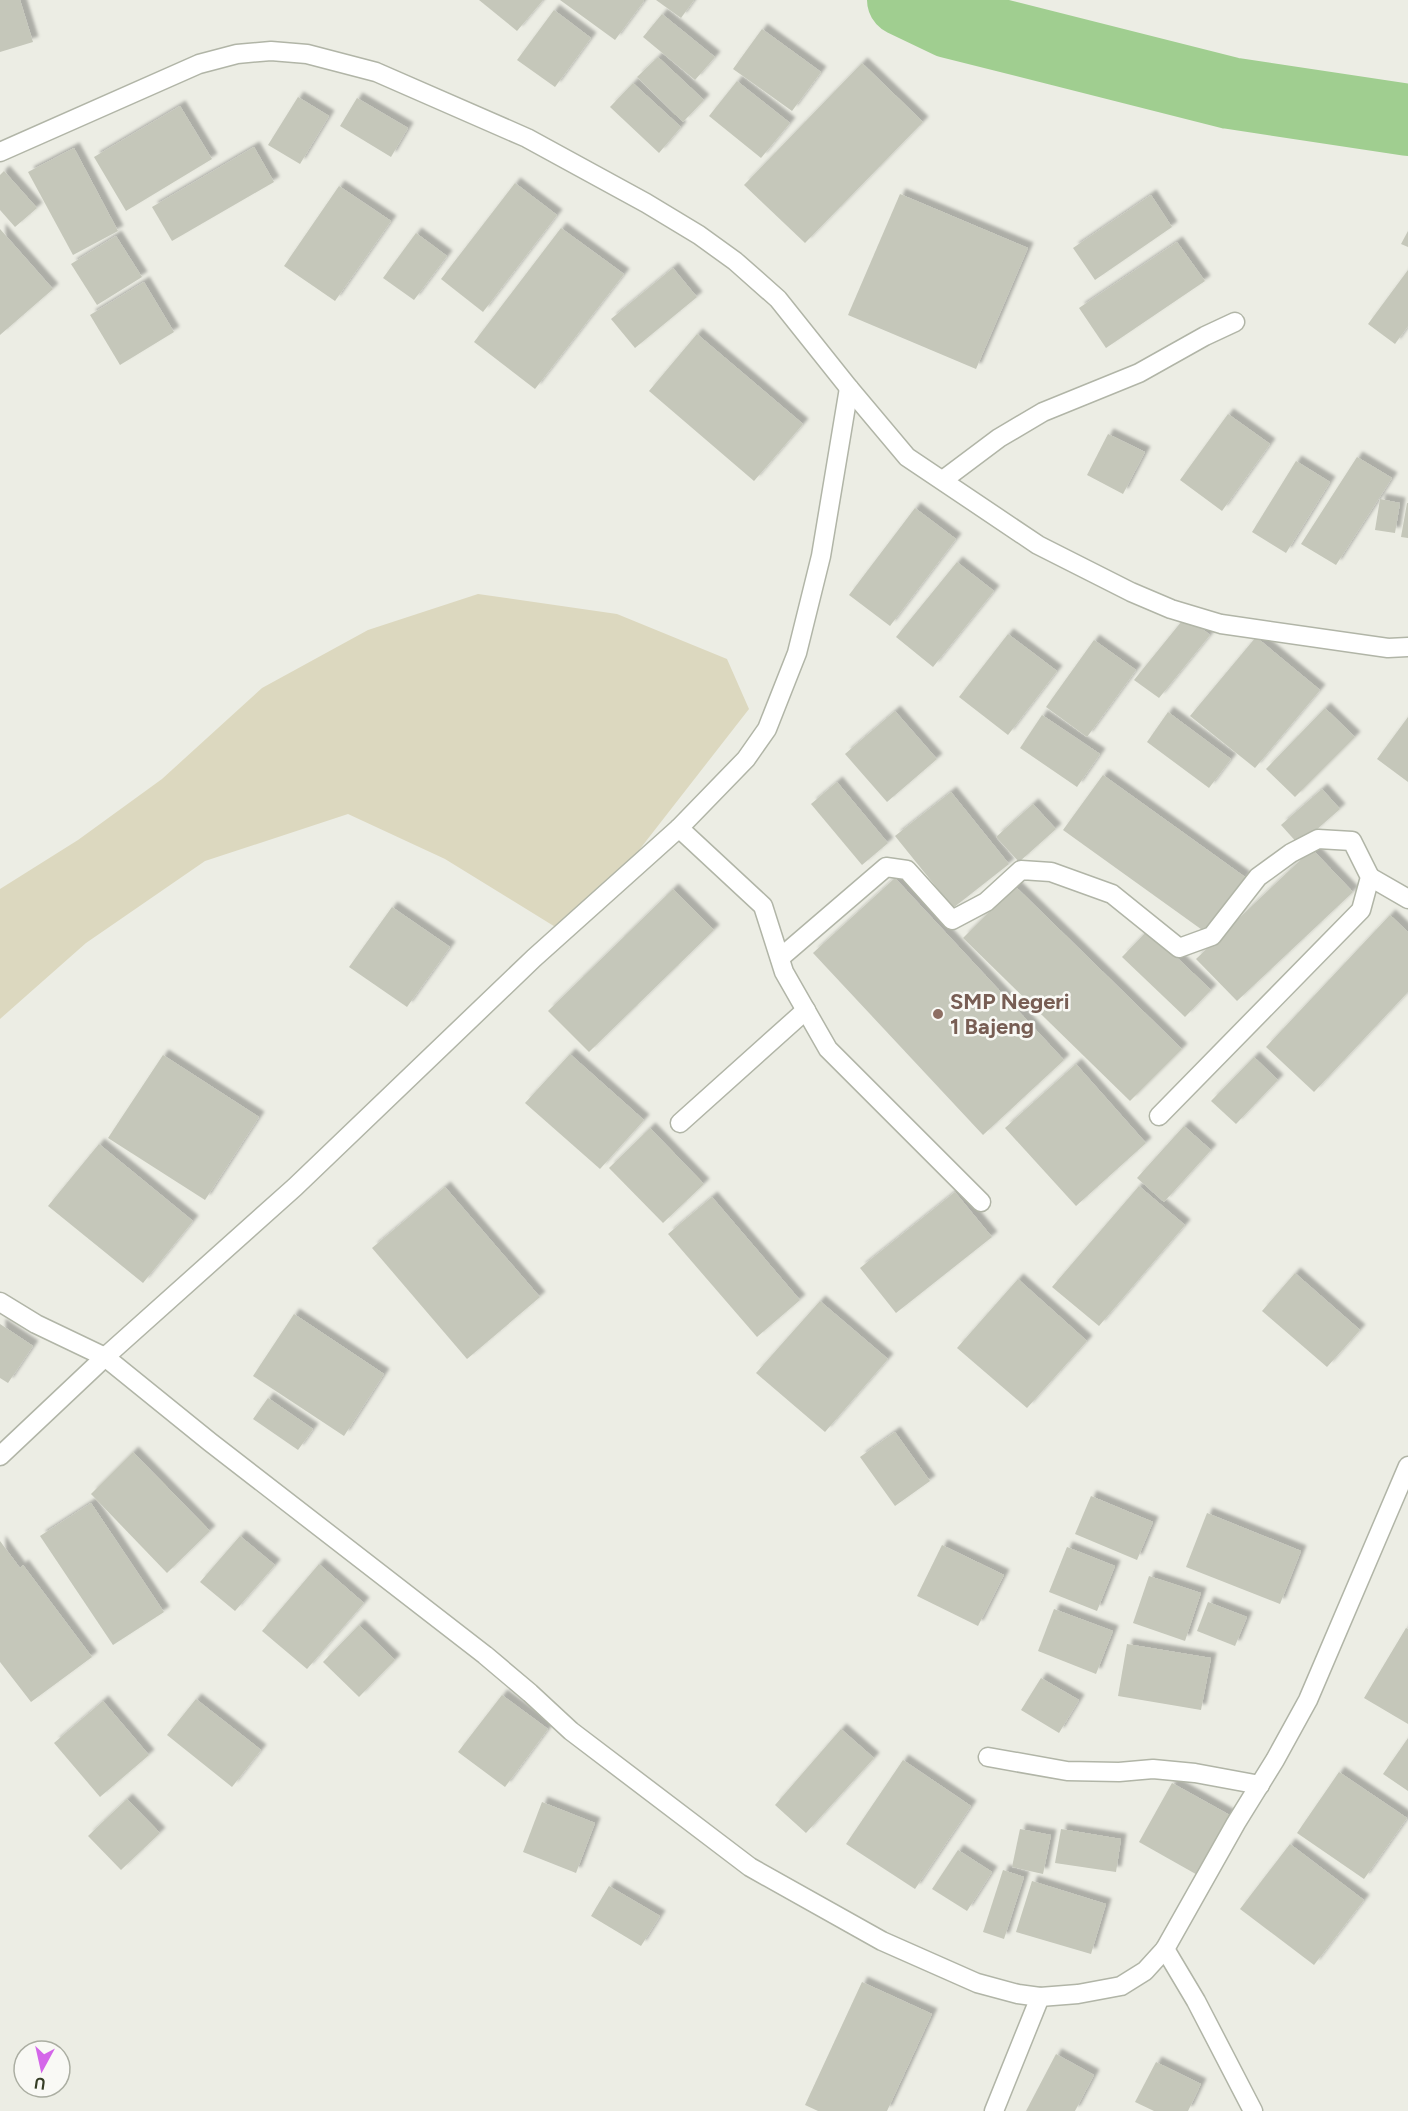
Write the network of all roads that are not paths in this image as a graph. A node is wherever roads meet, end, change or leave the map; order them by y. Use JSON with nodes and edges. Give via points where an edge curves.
{"nodes":[{"id":1,"x":0,"y":152,"type":"edge"},
{"id":2,"x":1234,"y":322,"type":"dead end"},
{"id":3,"x":849,"y":388,"type":"junction"},
{"id":4,"x":943,"y":480,"type":"junction"},
{"id":5,"x":1408,"y":647,"type":"edge"},
{"id":6,"x":679,"y":828,"type":"junction"},
{"id":7,"x":1370,"y":877,"type":"junction"},
{"id":8,"x":1408,"y":899,"type":"edge"},
{"id":9,"x":780,"y":958,"type":"junction"},
{"id":10,"x":806,"y":1010,"type":"junction"},
{"id":11,"x":1159,"y":1116,"type":"dead end"},
{"id":12,"x":680,"y":1123,"type":"dead end"},
{"id":13,"x":981,"y":1202,"type":"dead end"},
{"id":14,"x":0,"y":1302,"type":"edge"},
{"id":15,"x":105,"y":1357,"type":"junction"},
{"id":16,"x":0,"y":1456,"type":"edge"},
{"id":17,"x":1408,"y":1466,"type":"edge"},
{"id":18,"x":988,"y":1757,"type":"dead end"},
{"id":19,"x":1260,"y":1785,"type":"junction"},
{"id":20,"x":1165,"y":1949,"type":"junction"},
{"id":21,"x":1040,"y":1997,"type":"junction"},
{"id":22,"x":994,"y":2111,"type":"edge"},
{"id":23,"x":1253,"y":2111,"type":"edge"}],
"edges":[{"from":1,"to":3,"type":"street","via":[[199,64],[237,54],[271,51],[333,60],[376,72],[527,138],[699,235],[778,299]]},
{"from":2,"to":4,"type":"street","via":[[1139,373],[1043,412],[999,438]]},
{"from":3,"to":4,"type":"street","via":[[908,457]]},
{"from":3,"to":6,"type":"street","via":[[821,556],[797,653],[780,700],[767,729],[746,759]]},
{"from":4,"to":5,"type":"street","via":[[1038,545],[1171,609],[1221,624],[1268,632],[1388,648]]},
{"from":6,"to":9,"type":"street","via":[[763,906]]},
{"from":6,"to":15,"type":"street","via":[[534,958],[295,1187]]},
{"from":7,"to":8,"type":"street"},
{"from":7,"to":9,"type":"street","via":[[1352,841],[1318,839],[1258,877],[1212,936],[1179,948],[1112,894],[1052,872],[1021,870],[986,902],[952,920],[907,870],[886,867]]},
{"from":7,"to":11,"type":"street","via":[[1361,910]]},
{"from":9,"to":10,"type":"street"},
{"from":10,"to":12,"type":"street"},
{"from":10,"to":13,"type":"street","via":[[828,1049]]},
{"from":14,"to":15,"type":"street"},
{"from":15,"to":16,"type":"street"},
{"from":15,"to":21,"type":"street","via":[[485,1654],[571,1731],[750,1867],[892,1946],[977,1983]]},
{"from":17,"to":19,"type":"street","via":[[1308,1700]]},
{"from":18,"to":19,"type":"street","via":[[1067,1771],[1153,1769]]},
{"from":19,"to":20,"type":"street"},
{"from":20,"to":21,"type":"street","via":[[1145,1971],[1121,1986]]},
{"from":20,"to":23,"type":"street"},
{"from":21,"to":22,"type":"street"}]}
